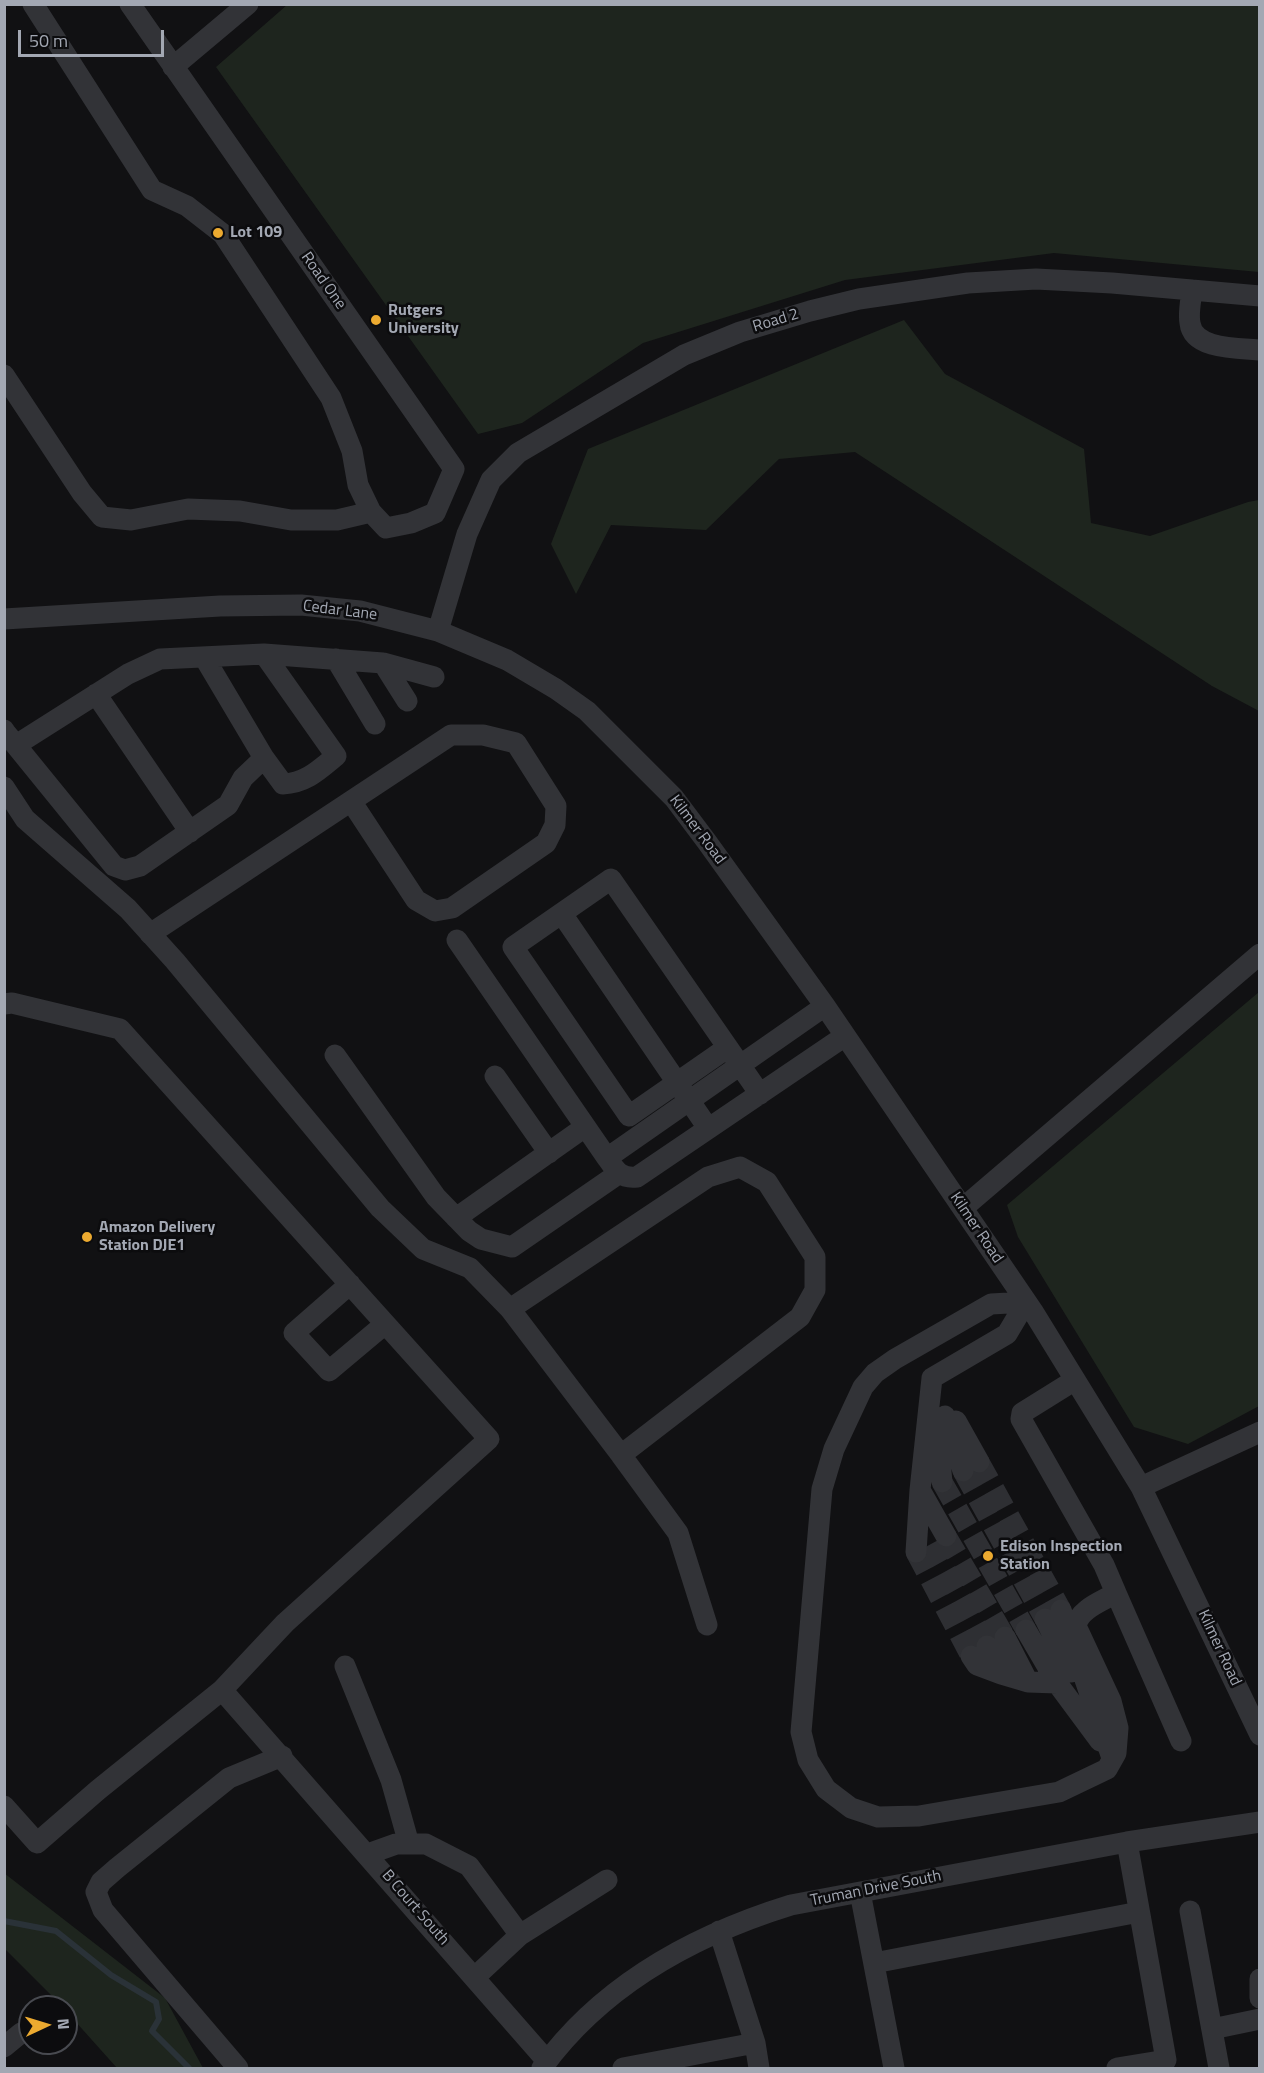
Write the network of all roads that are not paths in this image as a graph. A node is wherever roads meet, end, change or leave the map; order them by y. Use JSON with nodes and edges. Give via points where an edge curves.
{"nodes":[{"id":1,"x":33,"y":4,"type":"edge"},
{"id":2,"x":130,"y":4,"type":"edge"},
{"id":3,"x":248,"y":4,"type":"edge"},
{"id":4,"x":173,"y":67,"type":"junction"},
{"id":5,"x":1192,"y":290,"type":"junction"},
{"id":6,"x":1260,"y":296,"type":"edge"},
{"id":7,"x":1260,"y":350,"type":"edge"},
{"id":8,"x":4,"y":375,"type":"edge"},
{"id":9,"x":371,"y":512,"type":"junction"},
{"id":10,"x":4,"y":620,"type":"edge"},
{"id":11,"x":438,"y":631,"type":"junction"},
{"id":12,"x":264,"y":654,"type":"junction"},
{"id":13,"x":204,"y":657,"type":"junction"},
{"id":14,"x":336,"y":659,"type":"junction"},
{"id":15,"x":383,"y":663,"type":"junction"},
{"id":16,"x":434,"y":677,"type":"dead end"},
{"id":17,"x":96,"y":694,"type":"junction"},
{"id":18,"x":407,"y":701,"type":"dead end"},
{"id":19,"x":375,"y":724,"type":"dead end"},
{"id":20,"x":10,"y":738,"type":"edge"},
{"id":21,"x":635,"y":757,"type":"joint"},
{"id":22,"x":264,"y":758,"type":"junction"},
{"id":23,"x":4,"y":787,"type":"edge"},
{"id":24,"x":351,"y":801,"type":"junction"},
{"id":25,"x":190,"y":832,"type":"junction"},
{"id":26,"x":562,"y":914,"type":"junction"},
{"id":27,"x":150,"y":934,"type":"junction"},
{"id":28,"x":456,"y":940,"type":"dead end"},
{"id":29,"x":1260,"y":954,"type":"edge"},
{"id":30,"x":4,"y":1004,"type":"edge"},
{"id":31,"x":825,"y":1006,"type":"junction"},
{"id":32,"x":845,"y":1036,"type":"junction"},
{"id":33,"x":727,"y":1048,"type":"junction"},
{"id":34,"x":335,"y":1055,"type":"dead end"},
{"id":35,"x":740,"y":1066,"type":"junction"},
{"id":36,"x":495,"y":1076,"type":"dead end"},
{"id":37,"x":677,"y":1083,"type":"junction"},
{"id":38,"x":760,"y":1094,"type":"junction"},
{"id":39,"x":689,"y":1101,"type":"junction"},
{"id":40,"x":585,"y":1127,"type":"junction"},
{"id":41,"x":708,"y":1128,"type":"junction"},
{"id":42,"x":549,"y":1153,"type":"junction"},
{"id":43,"x":612,"y":1166,"type":"junction"},
{"id":44,"x":963,"y":1208,"type":"junction"},
{"id":45,"x":456,"y":1218,"type":"junction"},
{"id":46,"x":350,"y":1284,"type":"junction"},
{"id":47,"x":1026,"y":1302,"type":"junction"},
{"id":48,"x":510,"y":1309,"type":"junction"},
{"id":49,"x":385,"y":1324,"type":"junction"},
{"id":50,"x":932,"y":1378,"type":"junction"},
{"id":51,"x":1075,"y":1380,"type":"junction"},
{"id":52,"x":1260,"y":1432,"type":"edge"},
{"id":53,"x":621,"y":1455,"type":"junction"},
{"id":54,"x":971,"y":1466,"type":"tunnel mouth"},
{"id":55,"x":942,"y":1482,"type":"tunnel mouth"},
{"id":56,"x":1141,"y":1487,"type":"junction"},
{"id":57,"x":931,"y":1544,"type":"tunnel mouth"},
{"id":58,"x":1116,"y":1593,"type":"junction"},
{"id":59,"x":1053,"y":1615,"type":"tunnel mouth"},
{"id":60,"x":707,"y":1625,"type":"dead end"},
{"id":61,"x":1026,"y":1630,"type":"tunnel mouth"},
{"id":62,"x":345,"y":1666,"type":"dead end"},
{"id":63,"x":1028,"y":1682,"type":"junction"},
{"id":64,"x":1057,"y":1683,"type":"junction"},
{"id":65,"x":222,"y":1690,"type":"junction"},
{"id":66,"x":1260,"y":1735,"type":"edge"},
{"id":67,"x":1181,"y":1741,"type":"dead end"},
{"id":68,"x":282,"y":1756,"type":"junction"},
{"id":69,"x":1113,"y":1759,"type":"junction"},
{"id":70,"x":4,"y":1806,"type":"edge"},
{"id":71,"x":1260,"y":1822,"type":"edge"},
{"id":72,"x":1127,"y":1842,"type":"junction"},
{"id":73,"x":409,"y":1844,"type":"junction"},
{"id":74,"x":368,"y":1854,"type":"junction"},
{"id":75,"x":607,"y":1880,"type":"dead end"},
{"id":76,"x":860,"y":1892,"type":"junction"},
{"id":77,"x":1190,"y":1911,"type":"dead end"},
{"id":78,"x":1139,"y":1912,"type":"junction"},
{"id":79,"x":719,"y":1930,"type":"junction"},
{"id":80,"x":520,"y":1935,"type":"junction"},
{"id":81,"x":874,"y":1964,"type":"junction"},
{"id":82,"x":475,"y":1977,"type":"junction"},
{"id":83,"x":1260,"y":1979,"type":"edge"},
{"id":84,"x":1260,"y":1998,"type":"edge"},
{"id":85,"x":1260,"y":2019,"type":"edge"},
{"id":86,"x":1212,"y":2029,"type":"junction"},
{"id":87,"x":18,"y":2035,"type":"edge"},
{"id":88,"x":755,"y":2043,"type":"junction"},
{"id":89,"x":4,"y":2047,"type":"edge"},
{"id":90,"x":545,"y":2065,"type":"edge"},
{"id":91,"x":238,"y":2068,"type":"edge"},
{"id":92,"x":624,"y":2068,"type":"edge"},
{"id":93,"x":759,"y":2068,"type":"edge"},
{"id":94,"x":894,"y":2068,"type":"edge"},
{"id":95,"x":1117,"y":2068,"type":"edge"},
{"id":96,"x":1219,"y":2068,"type":"edge"}],
"edges":[{"from":1,"to":9,"type":"street","via":[[152,190],[187,206],[223,234],[331,398],[352,451],[358,485]]},
{"from":2,"to":4,"type":"street","name":"Road One"},
{"from":3,"to":4,"type":"street"},
{"from":4,"to":9,"type":"street","name":"Road One","via":[[454,469],[435,513],[386,528]]},
{"from":5,"to":6,"type":"street","name":"Road 2"},
{"from":5,"to":7,"type":"street","via":[[1190,324],[1200,341]]},
{"from":5,"to":11,"type":"street","name":"Road 2","via":[[1036,279],[968,283],[859,299],[810,311],[684,355],[518,453],[491,480],[467,534]]},
{"from":8,"to":9,"type":"street","via":[[102,517],[131,520],[188,509],[240,511],[291,520],[337,520]]},
{"from":10,"to":11,"type":"street","name":"Cedar Lane","via":[[220,606],[301,605],[360,611]]},
{"from":11,"to":21,"type":"street","name":"Cedar Lane","via":[[507,660],[556,689]]},
{"from":12,"to":13,"type":"street"},
{"from":12,"to":14,"type":"street"},
{"from":12,"to":22,"type":"street","via":[[336,756],[309,778],[283,784]]},
{"from":13,"to":17,"type":"street","via":[[160,659]]},
{"from":13,"to":22,"type":"street"},
{"from":14,"to":15,"type":"street"},
{"from":14,"to":19,"type":"street"},
{"from":15,"to":16,"type":"street"},
{"from":15,"to":18,"type":"street"},
{"from":17,"to":20,"type":"street"},
{"from":17,"to":25,"type":"street"},
{"from":20,"to":25,"type":"street","via":[[114,866],[125,870],[140,866]]},
{"from":21,"to":31,"type":"street","name":"Kilmer Road","via":[[674,798]]},
{"from":22,"to":25,"type":"street","via":[[243,778],[228,805]]},
{"from":23,"to":27,"type":"street","via":[[25,819],[128,909]]},
{"from":24,"to":24,"type":"street","via":[[451,735],[483,735],[516,743],[556,806],[555,825],[546,843],[452,908],[435,911],[416,900]]},
{"from":24,"to":27,"type":"street"},
{"from":26,"to":33,"type":"street","via":[[611,879]]},
{"from":26,"to":37,"type":"street"},
{"from":26,"to":37,"type":"street","via":[[513,946],[629,1116]]},
{"from":27,"to":48,"type":"street","via":[[380,1208],[423,1249],[470,1268]]},
{"from":28,"to":40,"type":"street"},
{"from":29,"to":44,"type":"street"},
{"from":30,"to":46,"type":"street","via":[[120,1029]]},
{"from":31,"to":32,"type":"street","name":"Kilmer Road"},
{"from":31,"to":35,"type":"street"},
{"from":32,"to":38,"type":"street"},
{"from":32,"to":44,"type":"street","name":"Kilmer Road"},
{"from":33,"to":35,"type":"street"},
{"from":33,"to":37,"type":"street"},
{"from":34,"to":45,"type":"street","via":[[436,1197]]},
{"from":35,"to":38,"type":"street"},
{"from":35,"to":39,"type":"street"},
{"from":36,"to":42,"type":"street"},
{"from":37,"to":39,"type":"street"},
{"from":38,"to":41,"type":"street"},
{"from":39,"to":41,"type":"street"},
{"from":39,"to":43,"type":"street"},
{"from":40,"to":42,"type":"street"},
{"from":40,"to":43,"type":"street"},
{"from":41,"to":43,"type":"street","via":[[637,1177],[627,1178]]},
{"from":42,"to":45,"type":"street"},
{"from":43,"to":45,"type":"street","via":[[512,1247],[481,1239]]},
{"from":44,"to":47,"type":"street","name":"Kilmer Road"},
{"from":46,"to":49,"type":"street"},
{"from":46,"to":49,"type":"street","via":[[294,1333],[329,1371]]},
{"from":47,"to":50,"type":"street","via":[[1007,1334]]},
{"from":47,"to":51,"type":"street","name":"Kilmer Road"},
{"from":47,"to":69,"type":"street","via":[[991,1304],[895,1359],[875,1373],[863,1388],[834,1449],[822,1489],[801,1732],[808,1760],[826,1789],[851,1808],[878,1817],[919,1816],[1059,1792],[1107,1769]]},
{"from":48,"to":53,"type":"street"},
{"from":48,"to":53,"type":"street","via":[[708,1177],[740,1167],[767,1182],[815,1257],[815,1290],[800,1317]]},
{"from":49,"to":65,"type":"street","via":[[489,1439],[285,1623]]},
{"from":50,"to":54,"type":"street"},
{"from":50,"to":55,"type":"street"},
{"from":50,"to":57,"type":"street","via":[[920,1490]]},
{"from":51,"to":56,"type":"street","name":"Kilmer Road"},
{"from":51,"to":58,"type":"street","via":[[1022,1413],[1020,1419],[1104,1565]]},
{"from":52,"to":56,"type":"street"},
{"from":53,"to":60,"type":"street","via":[[678,1533]]},
{"from":56,"to":66,"type":"street","name":"Kilmer Road"},
{"from":58,"to":67,"type":"street"},
{"from":58,"to":69,"type":"street","via":[[1085,1611],[1076,1626],[1112,1701],[1118,1728]]},
{"from":59,"to":69,"type":"street"},
{"from":61,"to":64,"type":"street"},
{"from":62,"to":73,"type":"street","via":[[391,1780]]},
{"from":63,"to":63,"type":"street","via":[[1001,1674],[988,1646]]},
{"from":63,"to":64,"type":"street"},
{"from":64,"to":69,"type":"street"},
{"from":65,"to":68,"type":"street","name":"B Court South"},
{"from":65,"to":70,"type":"street","via":[[37,1844]]},
{"from":68,"to":74,"type":"street","name":"B Court South"},
{"from":68,"to":91,"type":"street","via":[[229,1778],[117,1868],[96,1892],[103,1910]]},
{"from":71,"to":72,"type":"street","name":"Truman Drive South"},
{"from":72,"to":76,"type":"street","name":"Truman Drive South"},
{"from":72,"to":78,"type":"street"},
{"from":73,"to":74,"type":"street","via":[[396,1844]]},
{"from":73,"to":80,"type":"street","via":[[426,1844],[469,1866]]},
{"from":74,"to":82,"type":"street","name":"B Court South"},
{"from":75,"to":80,"type":"street"},
{"from":76,"to":79,"type":"street","name":"Truman Drive South","via":[[791,1905]]},
{"from":76,"to":81,"type":"street"},
{"from":77,"to":86,"type":"street"},
{"from":78,"to":81,"type":"street"},
{"from":78,"to":95,"type":"street","via":[[1166,2060]]},
{"from":79,"to":88,"type":"street"},
{"from":79,"to":90,"type":"street","name":"Truman Drive South","via":[[639,1974],[607,2000]]},
{"from":80,"to":82,"type":"street"},
{"from":81,"to":94,"type":"street"},
{"from":82,"to":90,"type":"street","name":"B Court South"},
{"from":83,"to":84,"type":"street"},
{"from":85,"to":86,"type":"street"},
{"from":86,"to":96,"type":"street"},
{"from":87,"to":89,"type":"street"},
{"from":88,"to":92,"type":"street"},
{"from":88,"to":93,"type":"street"}]}
